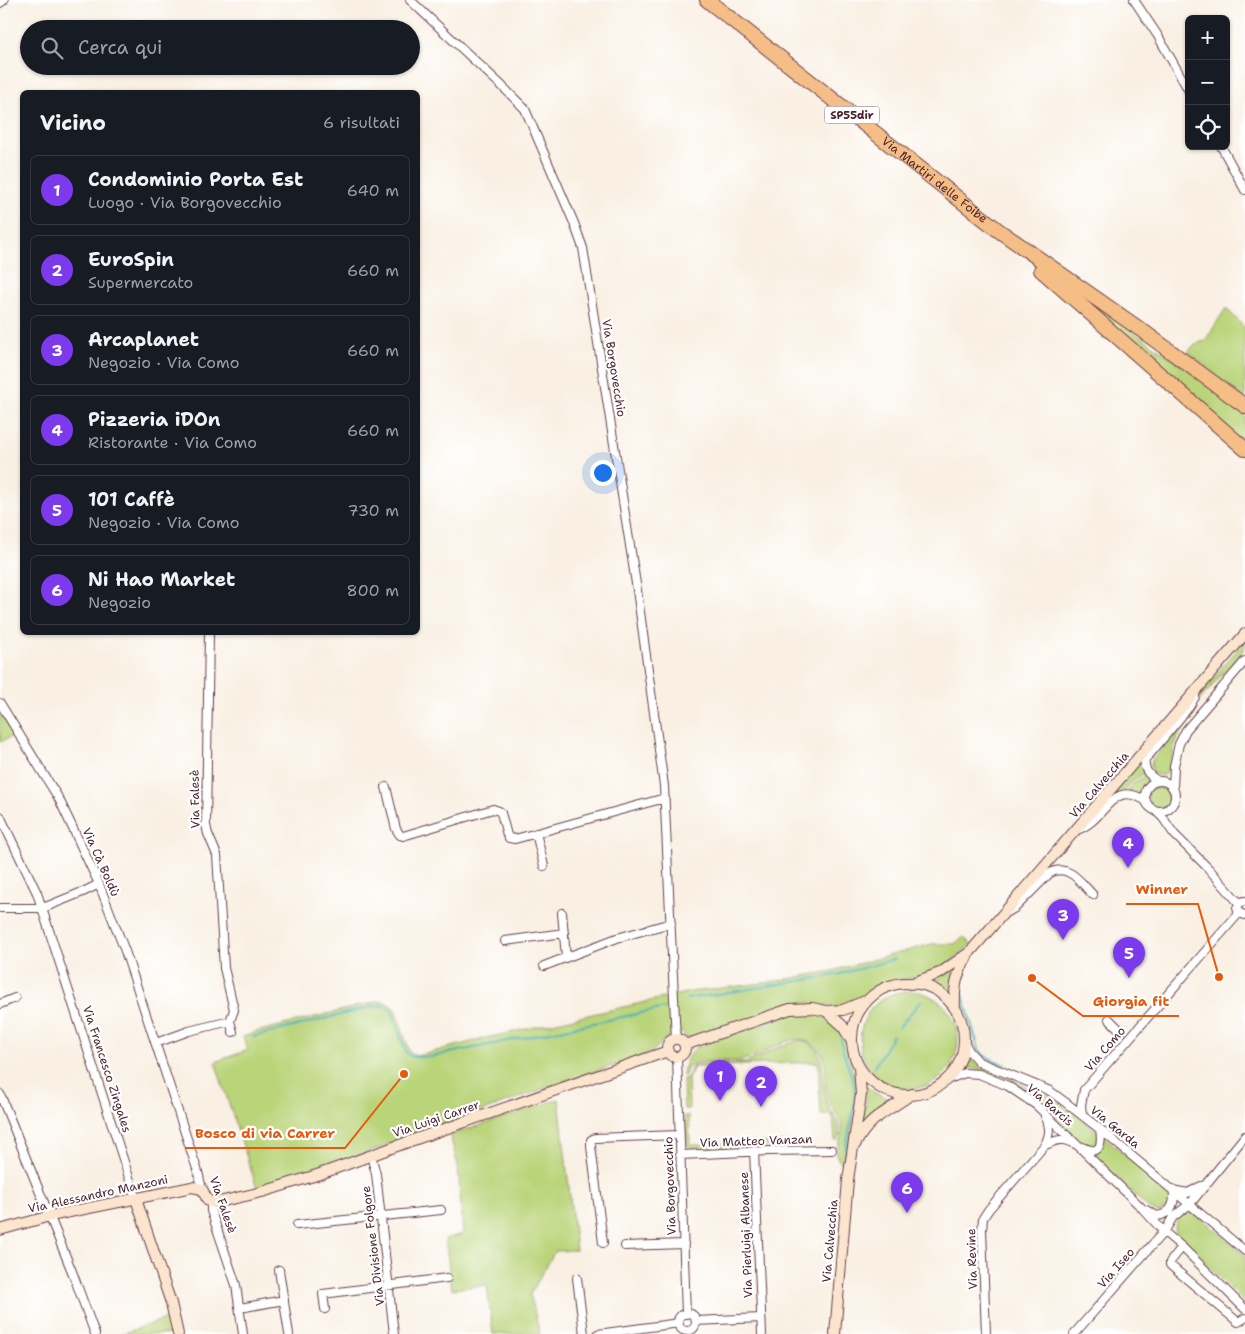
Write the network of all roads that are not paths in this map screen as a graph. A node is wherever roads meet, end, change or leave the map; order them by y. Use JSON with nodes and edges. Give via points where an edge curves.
{"nodes":[{"id":1,"x":4,"y":0,"type":"edge"},
{"id":2,"x":410,"y":0,"type":"edge"},
{"id":3,"x":707,"y":0,"type":"edge"},
{"id":4,"x":1134,"y":0,"type":"edge"},
{"id":5,"x":0,"y":3,"type":"edge"},
{"id":6,"x":1185,"y":84,"type":"edge"},
{"id":7,"x":1223,"y":150,"type":"edge"},
{"id":8,"x":1245,"y":190,"type":"edge"},
{"id":9,"x":998,"y":230,"type":"junction"},
{"id":10,"x":1245,"y":406,"type":"edge"},
{"id":11,"x":1245,"y":449,"type":"edge"},
{"id":12,"x":1245,"y":634,"type":"edge"},
{"id":13,"x":209,"y":635,"type":"edge"},
{"id":14,"x":1245,"y":661,"type":"edge"},
{"id":15,"x":1203,"y":681,"type":"junction"},
{"id":16,"x":0,"y":703,"type":"edge"},
{"id":17,"x":1174,"y":766,"type":"junction"},
{"id":18,"x":1160,"y":781,"type":"junction"},
{"id":19,"x":386,"y":787,"type":"dead end"},
{"id":20,"x":1173,"y":788,"type":"junction"},
{"id":21,"x":664,"y":798,"type":"junction"},
{"id":22,"x":1146,"y":802,"type":"junction"},
{"id":23,"x":1172,"y":806,"type":"junction"},
{"id":24,"x":1155,"y":810,"type":"junction"},
{"id":25,"x":0,"y":816,"type":"edge"},
{"id":26,"x":1170,"y":828,"type":"junction"},
{"id":27,"x":1077,"y":830,"type":"junction"},
{"id":28,"x":536,"y":833,"type":"junction"},
{"id":29,"x":544,"y":866,"type":"dead end"},
{"id":30,"x":99,"y":884,"type":"junction"},
{"id":31,"x":1093,"y":895,"type":"dead end"},
{"id":32,"x":1242,"y":902,"type":"edge"},
{"id":33,"x":0,"y":908,"type":"edge"},
{"id":34,"x":42,"y":908,"type":"junction"},
{"id":35,"x":562,"y":913,"type":"dead end"},
{"id":36,"x":1005,"y":913,"type":"junction"},
{"id":37,"x":1242,"y":914,"type":"edge"},
{"id":38,"x":671,"y":923,"type":"junction"},
{"id":39,"x":564,"y":933,"type":"junction"},
{"id":40,"x":505,"y":941,"type":"dead end"},
{"id":41,"x":970,"y":952,"type":"junction"},
{"id":42,"x":566,"y":956,"type":"junction"},
{"id":43,"x":544,"y":966,"type":"dead end"},
{"id":44,"x":910,"y":984,"type":"junction"},
{"id":45,"x":15,"y":998,"type":"dead end"},
{"id":46,"x":870,"y":998,"type":"junction"},
{"id":47,"x":0,"y":1004,"type":"edge"},
{"id":48,"x":955,"y":1010,"type":"junction"},
{"id":49,"x":826,"y":1011,"type":"junction"},
{"id":50,"x":1109,"y":1019,"type":"dead end"},
{"id":51,"x":230,"y":1021,"type":"junction"},
{"id":52,"x":1121,"y":1031,"type":"dead end"},
{"id":53,"x":234,"y":1032,"type":"dead end"},
{"id":54,"x":963,"y":1039,"type":"junction"},
{"id":55,"x":680,"y":1042,"type":"junction"},
{"id":56,"x":156,"y":1043,"type":"junction"},
{"id":57,"x":852,"y":1043,"type":"junction"},
{"id":58,"x":672,"y":1054,"type":"junction"},
{"id":59,"x":858,"y":1065,"type":"junction"},
{"id":60,"x":946,"y":1080,"type":"junction"},
{"id":61,"x":0,"y":1094,"type":"edge"},
{"id":62,"x":912,"y":1094,"type":"junction"},
{"id":63,"x":1036,"y":1105,"type":"junction"},
{"id":64,"x":1082,"y":1115,"type":"junction"},
{"id":65,"x":1100,"y":1129,"type":"junction"},
{"id":66,"x":679,"y":1136,"type":"junction"},
{"id":67,"x":1245,"y":1136,"type":"edge"},
{"id":68,"x":1044,"y":1146,"type":"junction"},
{"id":69,"x":1080,"y":1147,"type":"junction"},
{"id":70,"x":832,"y":1150,"type":"dead end"},
{"id":71,"x":754,"y":1151,"type":"junction"},
{"id":72,"x":852,"y":1151,"type":"junction"},
{"id":73,"x":371,"y":1155,"type":"junction"},
{"id":74,"x":680,"y":1155,"type":"junction"},
{"id":75,"x":1213,"y":1175,"type":"junction"},
{"id":76,"x":202,"y":1188,"type":"junction"},
{"id":77,"x":1173,"y":1190,"type":"junction"},
{"id":78,"x":136,"y":1199,"type":"junction"},
{"id":79,"x":211,"y":1202,"type":"junction"},
{"id":80,"x":1190,"y":1204,"type":"junction"},
{"id":81,"x":1142,"y":1208,"type":"junction"},
{"id":82,"x":441,"y":1210,"type":"dead end"},
{"id":83,"x":1199,"y":1211,"type":"junction"},
{"id":84,"x":1175,"y":1215,"type":"junction"},
{"id":85,"x":50,"y":1216,"type":"junction"},
{"id":86,"x":380,"y":1216,"type":"junction"},
{"id":87,"x":297,"y":1225,"type":"dead end"},
{"id":88,"x":0,"y":1230,"type":"edge"},
{"id":89,"x":1163,"y":1232,"type":"junction"},
{"id":90,"x":603,"y":1243,"type":"dead end"},
{"id":91,"x":684,"y":1244,"type":"junction"},
{"id":92,"x":1179,"y":1245,"type":"junction"},
{"id":93,"x":626,"y":1246,"type":"dead end"},
{"id":94,"x":1245,"y":1251,"type":"edge"},
{"id":95,"x":279,"y":1270,"type":"dead end"},
{"id":96,"x":447,"y":1278,"type":"dead end"},
{"id":97,"x":577,"y":1278,"type":"dead end"},
{"id":98,"x":388,"y":1285,"type":"junction"},
{"id":99,"x":284,"y":1300,"type":"junction"},
{"id":100,"x":240,"y":1308,"type":"junction"},
{"id":101,"x":325,"y":1309,"type":"dead end"},
{"id":102,"x":1245,"y":1309,"type":"edge"},
{"id":103,"x":686,"y":1314,"type":"junction"},
{"id":104,"x":761,"y":1318,"type":"junction"},
{"id":105,"x":1245,"y":1318,"type":"edge"},
{"id":106,"x":696,"y":1321,"type":"junction"},
{"id":107,"x":679,"y":1323,"type":"junction"},
{"id":108,"x":688,"y":1332,"type":"edge"},
{"id":109,"x":95,"y":1334,"type":"edge"},
{"id":110,"x":178,"y":1334,"type":"edge"},
{"id":111,"x":243,"y":1334,"type":"edge"},
{"id":112,"x":289,"y":1334,"type":"edge"},
{"id":113,"x":394,"y":1334,"type":"edge"},
{"id":114,"x":584,"y":1334,"type":"edge"},
{"id":115,"x":598,"y":1334,"type":"edge"},
{"id":116,"x":762,"y":1334,"type":"edge"},
{"id":117,"x":835,"y":1334,"type":"edge"},
{"id":118,"x":986,"y":1334,"type":"edge"},
{"id":119,"x":1074,"y":1334,"type":"edge"}],
"edges":[{"from":1,"to":5,"type":"street"},
{"from":2,"to":21,"type":"street","name":"Via Borgovecchio","via":[[525,109],[579,238],[588,276],[637,590]]},
{"from":3,"to":9,"type":"highway","name":"Via Martiri delle Foibe","number":"SP55dir"},
{"from":4,"to":6,"type":"street"},
{"from":7,"to":8,"type":"street"},
{"from":9,"to":10,"type":"highway","name":"Via Martiri delle Foibe","number":"SP55dir"},
{"from":9,"to":11,"type":"highway","name":"Via Martiri delle Foibe","number":"SP55dir"},
{"from":12,"to":15,"type":"main road","name":"Via Calvecchia"},
{"from":13,"to":51,"type":"street","name":"Via Falesè","via":[[206,825],[217,855],[224,968],[234,1010]]},
{"from":14,"to":17,"type":"street","via":[[1186,730],[1178,744]]},
{"from":15,"to":18,"type":"street","via":[[1189,707],[1145,760],[1151,776]]},
{"from":15,"to":27,"type":"main road","name":"Via Calvecchia"},
{"from":16,"to":30,"type":"street","name":"Via Cà Boldù","via":[[59,799]]},
{"from":17,"to":18,"type":"street"},
{"from":17,"to":20,"type":"street"},
{"from":18,"to":20,"type":"street"},
{"from":18,"to":22,"type":"street","via":[[1147,788]]},
{"from":19,"to":28,"type":"street","via":[[396,830],[403,836],[493,809],[501,813],[509,838]]},
{"from":20,"to":23,"type":"street","via":[[1175,798]]},
{"from":21,"to":28,"type":"street"},
{"from":21,"to":38,"type":"street","name":"Via Borgovecchio"},
{"from":22,"to":24,"type":"street","name":"Via Como"},
{"from":22,"to":27,"type":"street","name":"Via Como","via":[[1131,794],[1118,796]]},
{"from":23,"to":24,"type":"street"},
{"from":23,"to":26,"type":"street"},
{"from":24,"to":26,"type":"street","name":"Via Como"},
{"from":25,"to":34,"type":"street","name":"Via Francesco Zingales","via":[[30,875]]},
{"from":26,"to":32,"type":"street","name":"Via Como"},
{"from":27,"to":36,"type":"main road","name":"Via Calvecchia"},
{"from":28,"to":29,"type":"street"},
{"from":30,"to":34,"type":"street"},
{"from":30,"to":56,"type":"street","name":"Via Cà Boldù"},
{"from":31,"to":36,"type":"street","via":[[1071,873],[1056,870],[1015,908]]},
{"from":32,"to":37,"type":"street","name":"Via Como","via":[[1237,907]]},
{"from":33,"to":34,"type":"street"},
{"from":34,"to":78,"type":"street","name":"Via Francesco Zingales"},
{"from":35,"to":39,"type":"street"},
{"from":36,"to":41,"type":"main road","name":"Via Calvecchia"},
{"from":37,"to":64,"type":"street","name":"Via Como","via":[[1084,1090]]},
{"from":38,"to":42,"type":"street"},
{"from":38,"to":55,"type":"street","name":"Via Borgovecchio"},
{"from":39,"to":40,"type":"street"},
{"from":39,"to":42,"type":"street"},
{"from":41,"to":44,"type":"main road","name":"Via Calvecchia","via":[[940,973]]},
{"from":41,"to":48,"type":"main road","name":"Via Calvecchia","via":[[954,986]]},
{"from":42,"to":43,"type":"street"},
{"from":44,"to":46,"type":"main road","via":[[888,987]]},
{"from":44,"to":48,"type":"main road","via":[[934,990]]},
{"from":45,"to":47,"type":"street"},
{"from":46,"to":49,"type":"main road","via":[[843,1010]]},
{"from":46,"to":57,"type":"main road","via":[[856,1019]]},
{"from":48,"to":54,"type":"main road"},
{"from":49,"to":55,"type":"main road","via":[[790,1009]]},
{"from":49,"to":57,"type":"main road","via":[[842,1026]]},
{"from":50,"to":52,"type":"street","name":"Via Como"},
{"from":51,"to":53,"type":"street","name":"Via Falesè"},
{"from":51,"to":56,"type":"street"},
{"from":54,"to":60,"type":"main road","via":[[959,1061]]},
{"from":54,"to":64,"type":"street","name":"Via Garda","via":[[979,1062],[1050,1091]]},
{"from":55,"to":58,"type":"main road","via":[[669,1044]]},
{"from":55,"to":58,"type":"main road","via":[[684,1054]]},
{"from":56,"to":76,"type":"street","name":"Via Falesè"},
{"from":57,"to":59,"type":"main road"},
{"from":58,"to":66,"type":"street","name":"Via Borgovecchio"},
{"from":58,"to":73,"type":"main road","name":"Via Luigi Carrer"},
{"from":59,"to":62,"type":"main road","via":[[881,1088],[896,1094]]},
{"from":59,"to":72,"type":"main road","name":"Via Calvecchia","via":[[861,1095]]},
{"from":60,"to":62,"type":"main road","via":[[930,1090]]},
{"from":60,"to":63,"type":"street","name":"Via Barcis","via":[[965,1073],[979,1074],[1001,1082]]},
{"from":61,"to":85,"type":"street"},
{"from":62,"to":72,"type":"main road","name":"Via Calvecchia","via":[[876,1117]]},
{"from":63,"to":68,"type":"street","via":[[1049,1123]]},
{"from":63,"to":69,"type":"street","name":"Via Barcis"},
{"from":64,"to":65,"type":"street","name":"Via Garda"},
{"from":65,"to":69,"type":"street","via":[[1102,1140],[1097,1148]]},
{"from":65,"to":77,"type":"street","name":"Via Garda"},
{"from":66,"to":74,"type":"street","name":"Via Borgovecchio"},
{"from":66,"to":90,"type":"street","via":[[591,1140]]},
{"from":67,"to":75,"type":"street","name":"Via Iseo"},
{"from":68,"to":69,"type":"street","via":[[1066,1140]]},
{"from":68,"to":118,"type":"street","name":"Via Revine","via":[[992,1204],[984,1218]]},
{"from":69,"to":81,"type":"street","name":"Via Barcis"},
{"from":70,"to":71,"type":"street","name":"Via Matteo Vanzan"},
{"from":71,"to":74,"type":"street","name":"Via Matteo Vanzan"},
{"from":71,"to":104,"type":"street","name":"Via Pierluigi Albanese"},
{"from":72,"to":117,"type":"main road","name":"Via Calvecchia"},
{"from":73,"to":79,"type":"main road","name":"Via Luigi Carrer","via":[[279,1187],[220,1203]]},
{"from":73,"to":86,"type":"street","name":"Via Divisione Folgore"},
{"from":74,"to":91,"type":"street","name":"Via Borgovecchio"},
{"from":75,"to":77,"type":"street","name":"Via Iseo","via":[[1191,1192],[1184,1194]]},
{"from":75,"to":80,"type":"street","name":"Via Iseo"},
{"from":76,"to":78,"type":"main road","name":"Via Alessandro Manzoni","via":[[192,1187]]},
{"from":76,"to":79,"type":"main road","name":"Via Falesè"},
{"from":77,"to":80,"type":"street","name":"Via Garda"},
{"from":77,"to":81,"type":"street","via":[[1172,1206],[1166,1213],[1158,1216]]},
{"from":78,"to":85,"type":"main road","name":"Via Alessandro Manzoni"},
{"from":78,"to":110,"type":"main road","name":"Via Francesco Zingales","via":[[171,1303]]},
{"from":79,"to":100,"type":"street","name":"Via Falesè"},
{"from":80,"to":83,"type":"street","name":"Via Garda"},
{"from":80,"to":84,"type":"street","name":"Via Iseo"},
{"from":81,"to":89,"type":"street","name":"Via Barcis"},
{"from":82,"to":86,"type":"street"},
{"from":83,"to":84,"type":"street","via":[[1186,1210]]},
{"from":83,"to":94,"type":"street","name":"Via Garda"},
{"from":84,"to":89,"type":"street","name":"Via Iseo"},
{"from":84,"to":92,"type":"street","via":[[1170,1230]]},
{"from":85,"to":88,"type":"main road","name":"Via Alessandro Manzoni"},
{"from":85,"to":109,"type":"street"},
{"from":86,"to":87,"type":"street"},
{"from":86,"to":98,"type":"street","name":"Via Divisione Folgore"},
{"from":89,"to":92,"type":"street","name":"Via Barcis"},
{"from":89,"to":119,"type":"street","name":"Via Iseo"},
{"from":91,"to":93,"type":"street"},
{"from":91,"to":103,"type":"street","name":"Via Borgovecchio"},
{"from":92,"to":102,"type":"street","name":"Via Barcis"},
{"from":92,"to":105,"type":"street","via":[[1170,1265],[1238,1322]]},
{"from":95,"to":99,"type":"street"},
{"from":96,"to":98,"type":"street"},
{"from":97,"to":114,"type":"street"},
{"from":98,"to":101,"type":"street","via":[[323,1294]]},
{"from":98,"to":113,"type":"street","name":"Via Divisione Folgore"},
{"from":99,"to":100,"type":"street"},
{"from":99,"to":112,"type":"street"},
{"from":100,"to":111,"type":"street","name":"Via Falesè"},
{"from":103,"to":106,"type":"street","via":[[694,1316]]},
{"from":103,"to":107,"type":"street"},
{"from":104,"to":106,"type":"street"},
{"from":104,"to":116,"type":"street","name":"Via Pierluigi Albanese"},
{"from":106,"to":108,"type":"street"},
{"from":107,"to":108,"type":"street"},
{"from":107,"to":115,"type":"street"}]}
